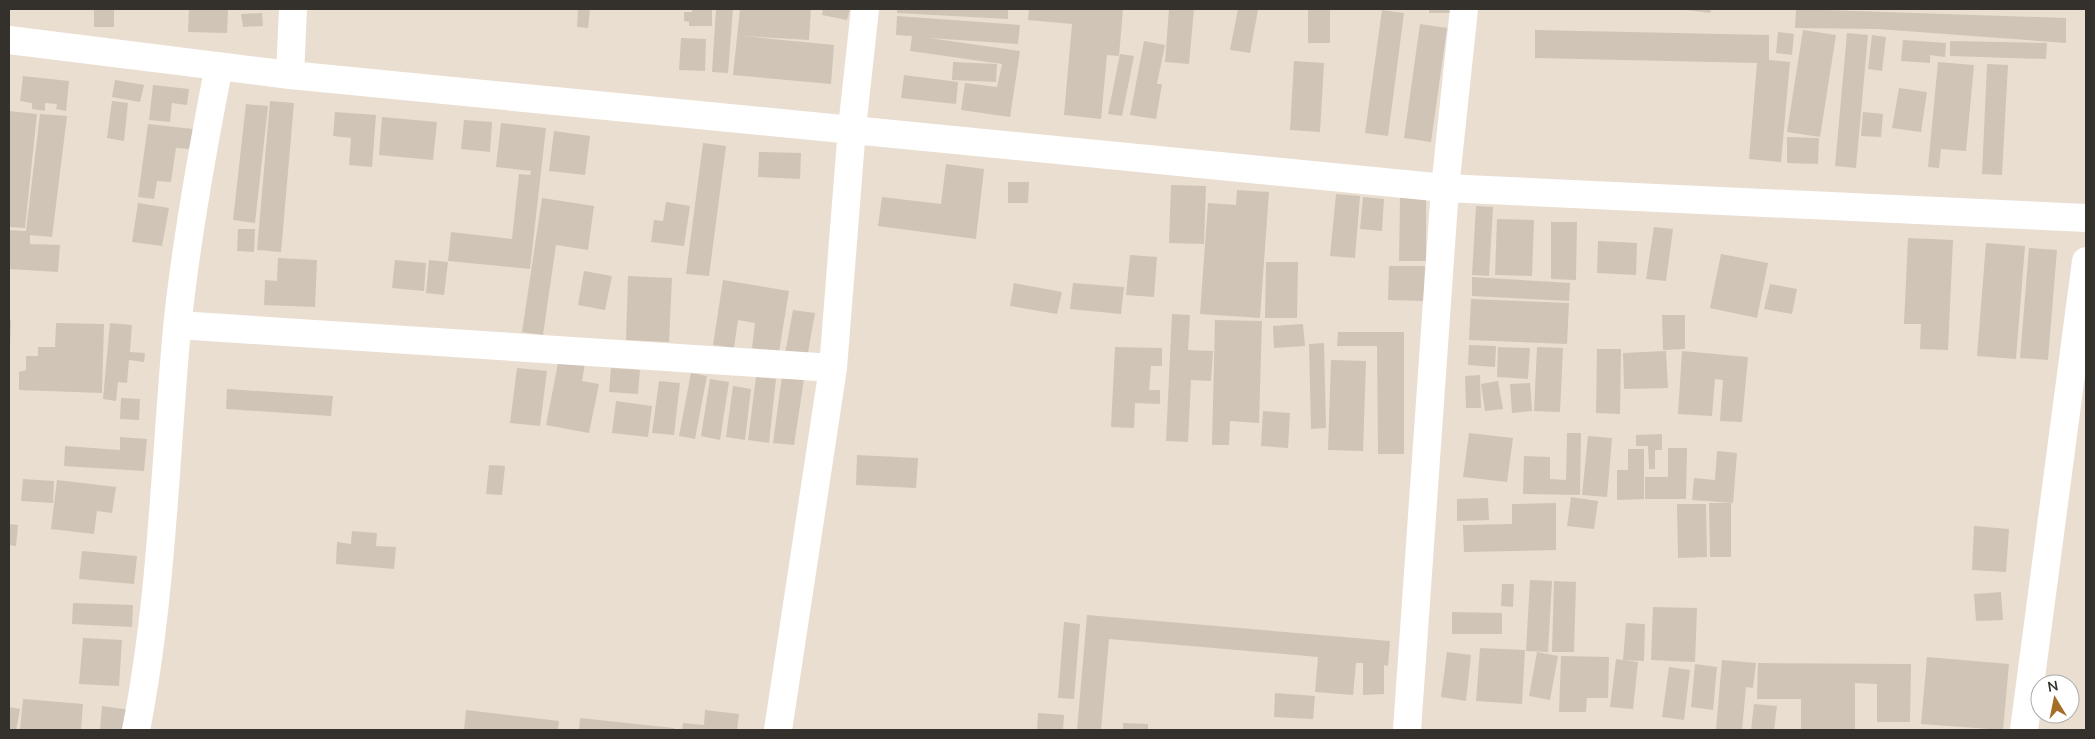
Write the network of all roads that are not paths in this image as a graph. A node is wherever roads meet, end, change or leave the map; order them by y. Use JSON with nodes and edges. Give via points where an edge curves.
{"nodes":[{"id":1,"x":293,"y":9,"type":"edge"},
{"id":2,"x":865,"y":9,"type":"edge"},
{"id":3,"x":1464,"y":9,"type":"edge"},
{"id":4,"x":9,"y":40,"type":"edge"},
{"id":5,"x":218,"y":66,"type":"junction"},
{"id":6,"x":290,"y":75,"type":"junction"},
{"id":7,"x":852,"y":128,"type":"junction"},
{"id":8,"x":1445,"y":188,"type":"junction"},
{"id":9,"x":2086,"y":218,"type":"edge"},
{"id":10,"x":2086,"y":261,"type":"edge"},
{"id":11,"x":178,"y":325,"type":"junction"},
{"id":12,"x":833,"y":368,"type":"junction"},
{"id":13,"x":136,"y":730,"type":"edge"},
{"id":14,"x":778,"y":730,"type":"edge"},
{"id":15,"x":1407,"y":730,"type":"edge"},
{"id":16,"x":2024,"y":730,"type":"edge"}],
"edges":[{"from":1,"to":6,"type":"street"},
{"from":2,"to":7,"type":"street"},
{"from":3,"to":8,"type":"street"},
{"from":4,"to":5,"type":"street"},
{"from":5,"to":6,"type":"street"},
{"from":5,"to":11,"type":"street"},
{"from":6,"to":7,"type":"street"},
{"from":7,"to":8,"type":"street"},
{"from":7,"to":12,"type":"street"},
{"from":8,"to":9,"type":"street"},
{"from":8,"to":15,"type":"street"},
{"from":10,"to":16,"type":"street"},
{"from":11,"to":12,"type":"street"},
{"from":11,"to":13,"type":"street","via":[[148,668]]},
{"from":12,"to":14,"type":"street"}]}
